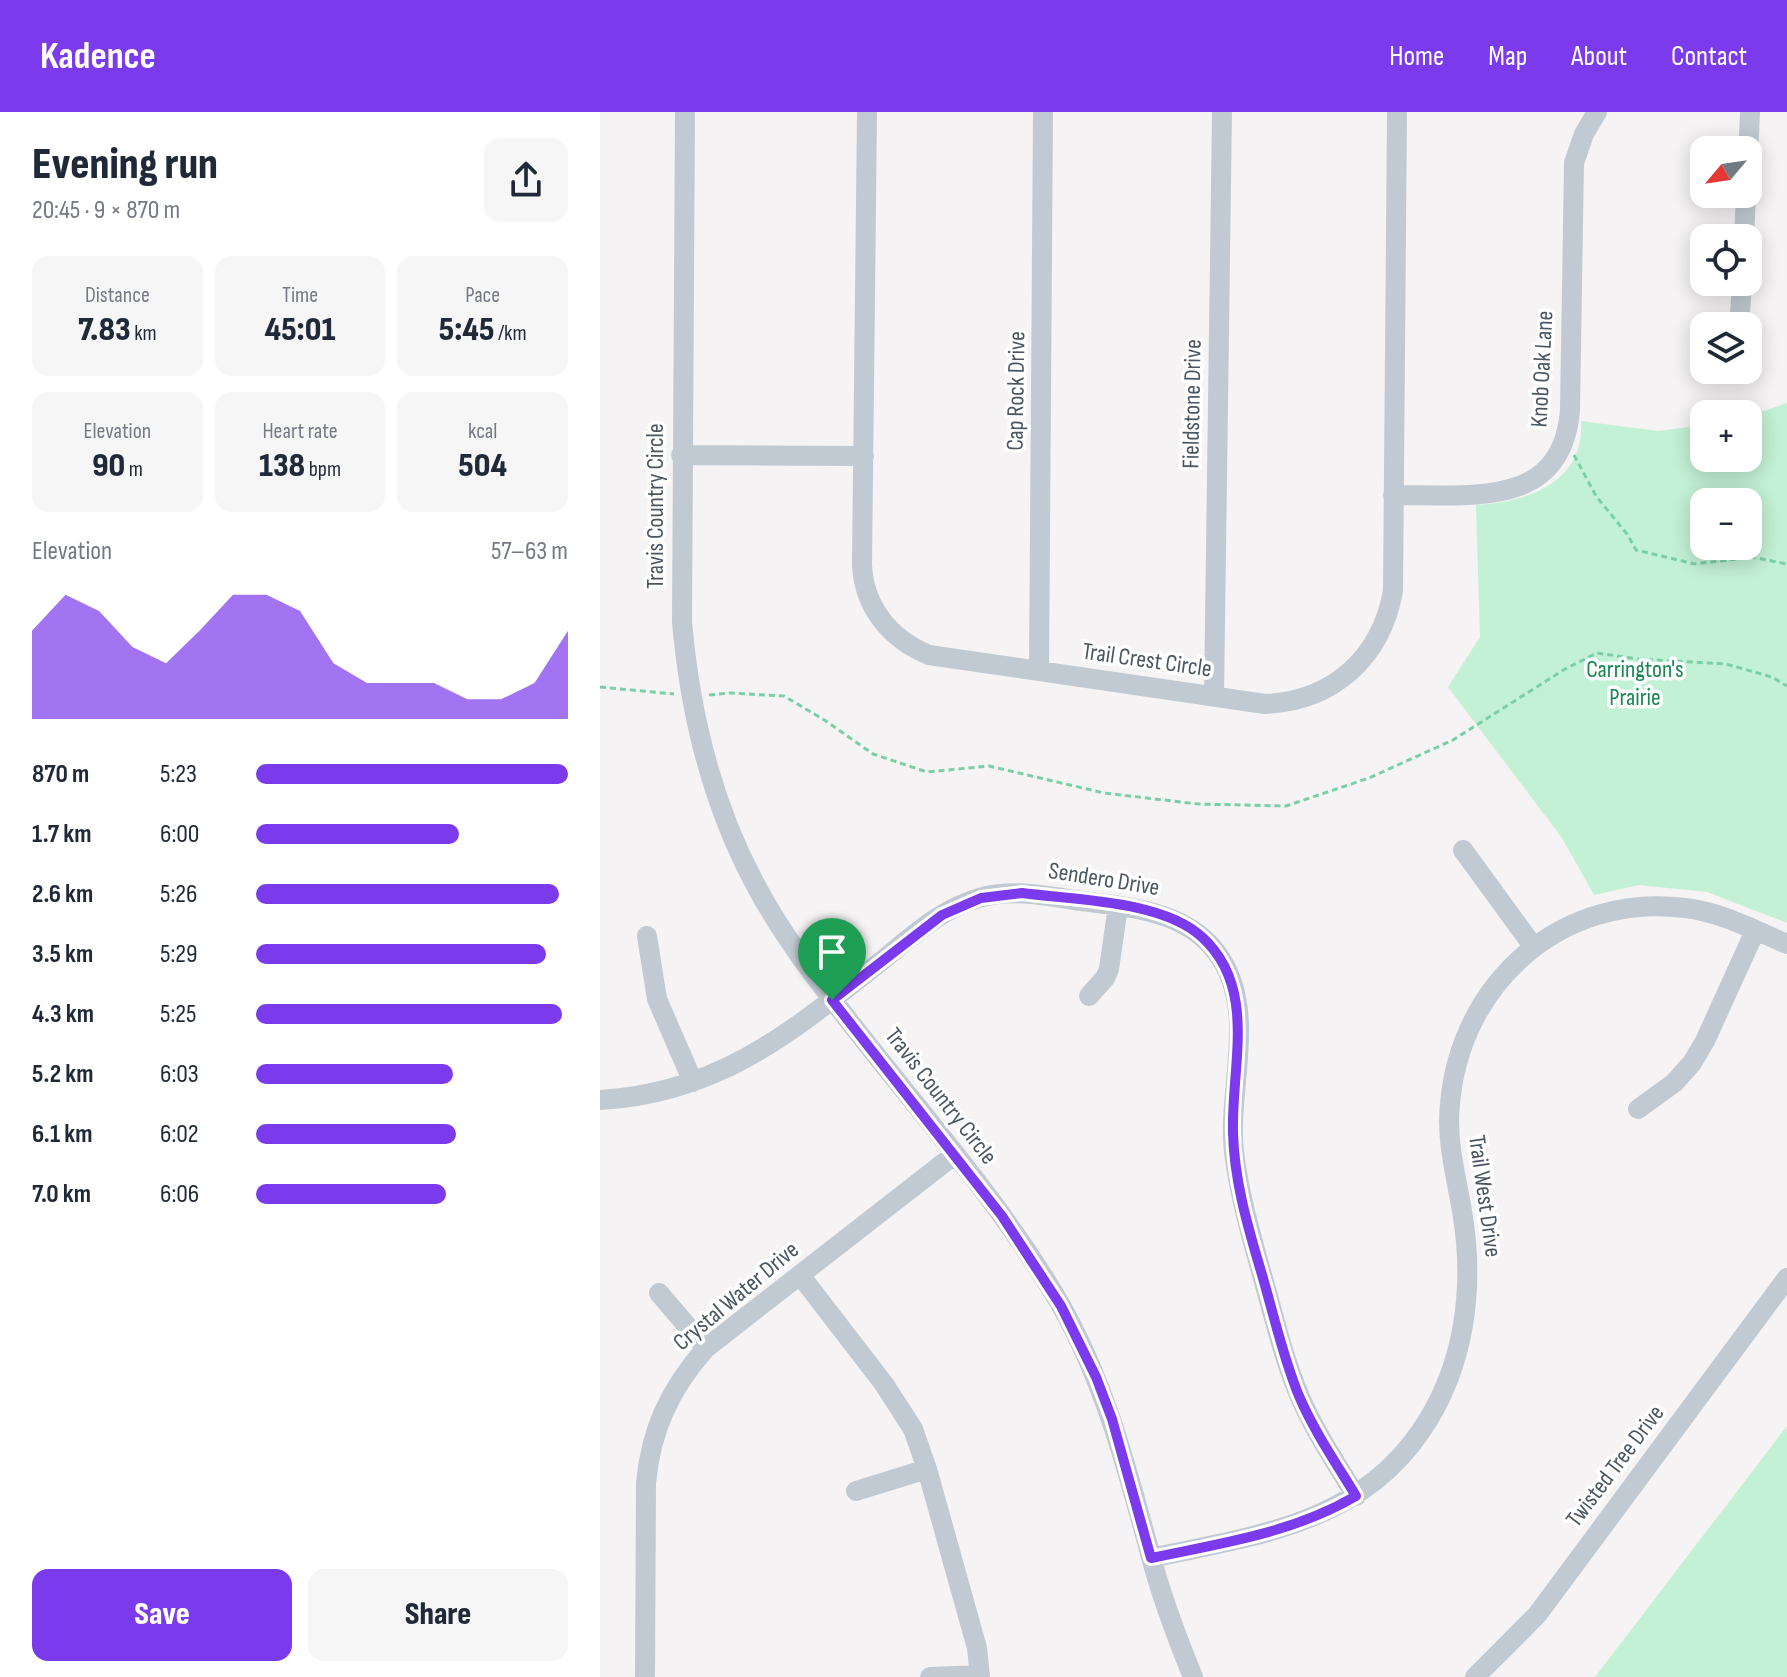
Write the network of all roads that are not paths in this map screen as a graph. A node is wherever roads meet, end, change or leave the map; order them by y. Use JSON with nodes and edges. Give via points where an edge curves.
{"nodes":[{"id":1,"x":685,"y":112,"type":"edge"},
{"id":2,"x":867,"y":112,"type":"edge"},
{"id":3,"x":1043,"y":112,"type":"edge"},
{"id":4,"x":1222,"y":112,"type":"edge"},
{"id":5,"x":1397,"y":112,"type":"edge"},
{"id":6,"x":1597,"y":112,"type":"edge"},
{"id":7,"x":1750,"y":112,"type":"edge"},
{"id":8,"x":1749,"y":136,"type":"edge"},
{"id":9,"x":681,"y":455,"type":"junction"},
{"id":10,"x":864,"y":456,"type":"junction"},
{"id":11,"x":1393,"y":495,"type":"junction"},
{"id":12,"x":1039,"y":671,"type":"junction"},
{"id":13,"x":1214,"y":696,"type":"junction"},
{"id":14,"x":1463,"y":850,"type":"dead end"},
{"id":15,"x":1118,"y":906,"type":"junction"},
{"id":16,"x":1755,"y":931,"type":"junction"},
{"id":17,"x":647,"y":936,"type":"dead end"},
{"id":18,"x":1787,"y":944,"type":"edge"},
{"id":19,"x":1533,"y":946,"type":"junction"},
{"id":20,"x":1089,"y":996,"type":"dead end"},
{"id":21,"x":832,"y":1000,"type":"junction"},
{"id":22,"x":693,"y":1082,"type":"junction"},
{"id":23,"x":600,"y":1100,"type":"edge"},
{"id":24,"x":1638,"y":1109,"type":"dead end"},
{"id":25,"x":954,"y":1155,"type":"junction"},
{"id":26,"x":800,"y":1275,"type":"junction"},
{"id":27,"x":1784,"y":1289,"type":"edge"},
{"id":28,"x":659,"y":1293,"type":"dead end"},
{"id":29,"x":706,"y":1348,"type":"junction"},
{"id":30,"x":927,"y":1469,"type":"junction"},
{"id":31,"x":856,"y":1491,"type":"dead end"},
{"id":32,"x":1356,"y":1496,"type":"junction"},
{"id":33,"x":1151,"y":1558,"type":"junction"},
{"id":34,"x":980,"y":1676,"type":"edge"},
{"id":35,"x":645,"y":1677,"type":"edge"},
{"id":36,"x":930,"y":1677,"type":"edge"},
{"id":37,"x":1193,"y":1677,"type":"edge"},
{"id":38,"x":1475,"y":1677,"type":"edge"}],
"edges":[{"from":1,"to":9,"type":"street","name":"Travis Country Circle"},
{"from":2,"to":10,"type":"street","name":"Trail Crest Circle"},
{"from":3,"to":12,"type":"street","name":"Cap Rock Drive"},
{"from":4,"to":13,"type":"street","name":"Fieldstone Drive"},
{"from":5,"to":11,"type":"street","name":"Trail Crest Circle"},
{"from":6,"to":11,"type":"street","name":"Knob Oak Lane","via":[[1574,163],[1570,410],[1561,451],[1544,472],[1519,488],[1492,494]]},
{"from":7,"to":8,"type":"street"},
{"from":9,"to":10,"type":"street"},
{"from":9,"to":21,"type":"street","name":"Travis Country Circle","via":[[682,622],[690,697],[717,800],[773,916]]},
{"from":10,"to":12,"type":"street","name":"Trail Crest Circle","via":[[863,581],[880,619],[901,641],[929,655]]},
{"from":11,"to":13,"type":"street","name":"Trail Crest Circle","via":[[1393,591],[1376,640],[1359,664],[1323,691],[1296,701],[1265,704]]},
{"from":12,"to":13,"type":"street","name":"Trail Crest Circle"},
{"from":14,"to":19,"type":"street"},
{"from":15,"to":20,"type":"street","via":[[1109,969]]},
{"from":15,"to":21,"type":"street","name":"Sendero Drive","via":[[1022,893],[981,898],[942,915]]},
{"from":15,"to":32,"type":"street","name":"Sendero Drive","via":[[1187,925],[1213,948],[1227,970],[1238,1013],[1233,1128],[1243,1210],[1299,1394]]},
{"from":16,"to":18,"type":"street","name":"Trail West Drive"},
{"from":16,"to":19,"type":"street","name":"Trail West Drive","via":[[1706,911],[1647,906],[1585,918]]},
{"from":16,"to":24,"type":"street","via":[[1692,1063]]},
{"from":17,"to":22,"type":"street","via":[[657,999]]},
{"from":19,"to":32,"type":"street","name":"Trail West Drive","via":[[1476,1014],[1454,1079],[1450,1154],[1468,1274],[1455,1359],[1415,1439]]},
{"from":21,"to":22,"type":"street","name":"Sendero Drive","via":[[758,1053]]},
{"from":21,"to":25,"type":"street","name":"Travis Country Circle"},
{"from":22,"to":23,"type":"street","name":"Sendero Drive"},
{"from":25,"to":26,"type":"street","name":"Crystal Water Drive"},
{"from":25,"to":33,"type":"street","name":"Travis Country Circle","via":[[1022,1244],[1076,1335],[1112,1419]]},
{"from":26,"to":29,"type":"street","name":"Crystal Water Drive"},
{"from":26,"to":30,"type":"street","via":[[899,1404]]},
{"from":27,"to":38,"type":"street","name":"Twisted Tree Drive","via":[[1537,1615]]},
{"from":28,"to":29,"type":"street"},
{"from":29,"to":35,"type":"street","name":"Crystal Water Drive","via":[[664,1407],[649,1455]]},
{"from":30,"to":31,"type":"street"},
{"from":30,"to":34,"type":"street","via":[[977,1648]]},
{"from":32,"to":33,"type":"street","name":"Trail West Drive","via":[[1276,1531]]},
{"from":33,"to":37,"type":"street","name":"Travis Country Circle"},
{"from":34,"to":36,"type":"street"}]}
